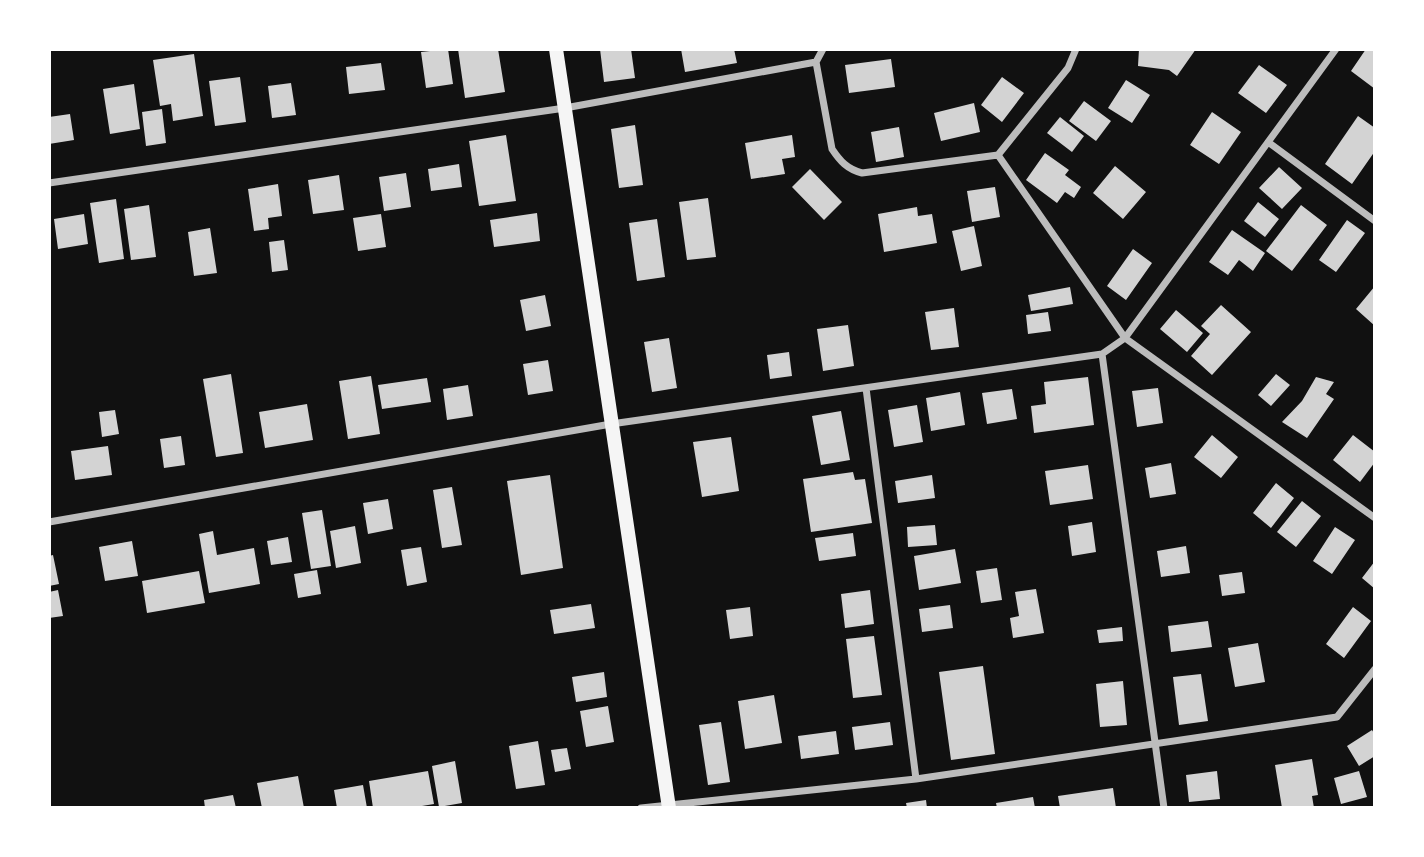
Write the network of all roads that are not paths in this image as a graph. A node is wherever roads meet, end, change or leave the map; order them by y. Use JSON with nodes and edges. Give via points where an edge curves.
{"nodes":[{"id":1,"x":556,"y":49,"type":"edge"},
{"id":2,"x":823,"y":49,"type":"edge"},
{"id":3,"x":1076,"y":49,"type":"edge"},
{"id":4,"x":1336,"y":49,"type":"edge"},
{"id":5,"x":816,"y":62,"type":"junction"},
{"id":6,"x":565,"y":108,"type":"junction"},
{"id":7,"x":1268,"y":142,"type":"junction"},
{"id":8,"x":999,"y":155,"type":"junction"},
{"id":9,"x":49,"y":183,"type":"edge"},
{"id":10,"x":1375,"y":221,"type":"edge"},
{"id":11,"x":1125,"y":338,"type":"junction"},
{"id":12,"x":1102,"y":354,"type":"junction"},
{"id":13,"x":866,"y":388,"type":"junction"},
{"id":14,"x":611,"y":424,"type":"junction"},
{"id":15,"x":1375,"y":518,"type":"edge"},
{"id":16,"x":49,"y":522,"type":"edge"},
{"id":17,"x":1375,"y":669,"type":"edge"},
{"id":18,"x":1156,"y":745,"type":"junction"},
{"id":19,"x":916,"y":779,"type":"junction"},
{"id":20,"x":668,"y":806,"type":"edge"},
{"id":21,"x":641,"y":808,"type":"edge"},
{"id":22,"x":1164,"y":808,"type":"edge"}],
"edges":[{"from":1,"to":6,"type":"main road"},
{"from":2,"to":5,"type":"street"},
{"from":3,"to":8,"type":"street","via":[[1068,68]]},
{"from":4,"to":7,"type":"street"},
{"from":5,"to":6,"type":"street"},
{"from":5,"to":8,"type":"street","via":[[832,149],[840,162],[853,170],[862,173]]},
{"from":6,"to":9,"type":"street"},
{"from":6,"to":14,"type":"main road"},
{"from":7,"to":10,"type":"street"},
{"from":7,"to":11,"type":"street"},
{"from":8,"to":11,"type":"street"},
{"from":11,"to":12,"type":"street"},
{"from":11,"to":15,"type":"street"},
{"from":12,"to":13,"type":"street"},
{"from":12,"to":18,"type":"street"},
{"from":13,"to":14,"type":"street"},
{"from":13,"to":19,"type":"street"},
{"from":14,"to":16,"type":"street"},
{"from":14,"to":20,"type":"main road"},
{"from":17,"to":18,"type":"street","via":[[1337,717]]},
{"from":18,"to":19,"type":"street"},
{"from":18,"to":22,"type":"street"},
{"from":19,"to":20,"type":"street"},
{"from":20,"to":21,"type":"street"}]}
